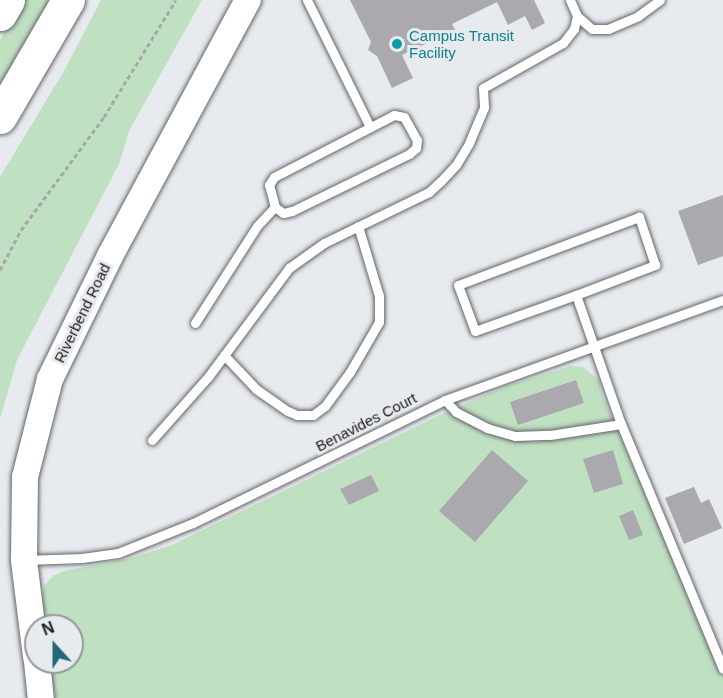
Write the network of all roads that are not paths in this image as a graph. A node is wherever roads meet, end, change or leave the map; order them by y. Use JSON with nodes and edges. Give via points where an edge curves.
{"nodes":[{"id":1,"x":8,"y":0,"type":"edge"},
{"id":2,"x":68,"y":0,"type":"edge"},
{"id":3,"x":248,"y":0,"type":"edge"},
{"id":4,"x":307,"y":0,"type":"edge"},
{"id":5,"x":570,"y":0,"type":"edge"},
{"id":6,"x":660,"y":0,"type":"edge"},
{"id":7,"x":0,"y":14,"type":"edge"},
{"id":8,"x":577,"y":16,"type":"junction"},
{"id":9,"x":0,"y":117,"type":"edge"},
{"id":10,"x":370,"y":127,"type":"junction"},
{"id":11,"x":275,"y":207,"type":"junction"},
{"id":12,"x":358,"y":226,"type":"junction"},
{"id":13,"x":576,"y":295,"type":"junction"},
{"id":14,"x":723,"y":300,"type":"edge"},
{"id":15,"x":195,"y":323,"type":"dead end"},
{"id":16,"x":594,"y":344,"type":"junction"},
{"id":17,"x":224,"y":355,"type":"junction"},
{"id":18,"x":444,"y":400,"type":"junction"},
{"id":19,"x":621,"y":424,"type":"junction"},
{"id":20,"x":152,"y":440,"type":"dead end"},
{"id":21,"x":24,"y":560,"type":"junction"},
{"id":22,"x":31,"y":614,"type":"edge"},
{"id":23,"x":723,"y":669,"type":"edge"},
{"id":24,"x":38,"y":674,"type":"edge"},
{"id":25,"x":41,"y":698,"type":"edge"}],
"edges":[{"from":1,"to":7,"type":"highway"},
{"from":2,"to":9,"type":"highway"},
{"from":3,"to":21,"type":"street","name":"Riverbend Road","via":[[110,256],[50,379],[25,477]]},
{"from":4,"to":10,"type":"lane"},
{"from":5,"to":8,"type":"lane"},
{"from":6,"to":8,"type":"lane","via":[[638,16],[608,29],[592,29]]},
{"from":8,"to":12,"type":"lane","via":[[574,29],[562,43],[483,88],[484,107],[469,143],[441,181],[429,192]]},
{"from":10,"to":11,"type":"lane","via":[[274,177],[269,184]]},
{"from":10,"to":11,"type":"lane","via":[[394,115],[404,117],[417,140],[416,148],[292,211],[283,213]]},
{"from":11,"to":15,"type":"lane","via":[[257,226]]},
{"from":12,"to":17,"type":"lane","via":[[324,243],[289,268]]},
{"from":12,"to":17,"type":"lane","via":[[380,296],[379,322],[325,406],[313,415],[288,411],[256,389]]},
{"from":13,"to":13,"type":"lane","via":[[475,331],[458,285],[639,217],[655,265]]},
{"from":13,"to":16,"type":"lane"},
{"from":14,"to":16,"type":"lane","name":"Benavides Court"},
{"from":16,"to":18,"type":"lane","name":"Benavides Court"},
{"from":16,"to":19,"type":"lane"},
{"from":17,"to":20,"type":"lane"},
{"from":18,"to":19,"type":"lane","via":[[456,412],[487,428],[515,436]]},
{"from":18,"to":21,"type":"lane","name":"Benavides Court","via":[[333,457],[156,539],[117,553]]},
{"from":19,"to":23,"type":"lane"},
{"from":21,"to":22,"type":"street","name":"Riverbend Road"},
{"from":24,"to":25,"type":"street"}]}
